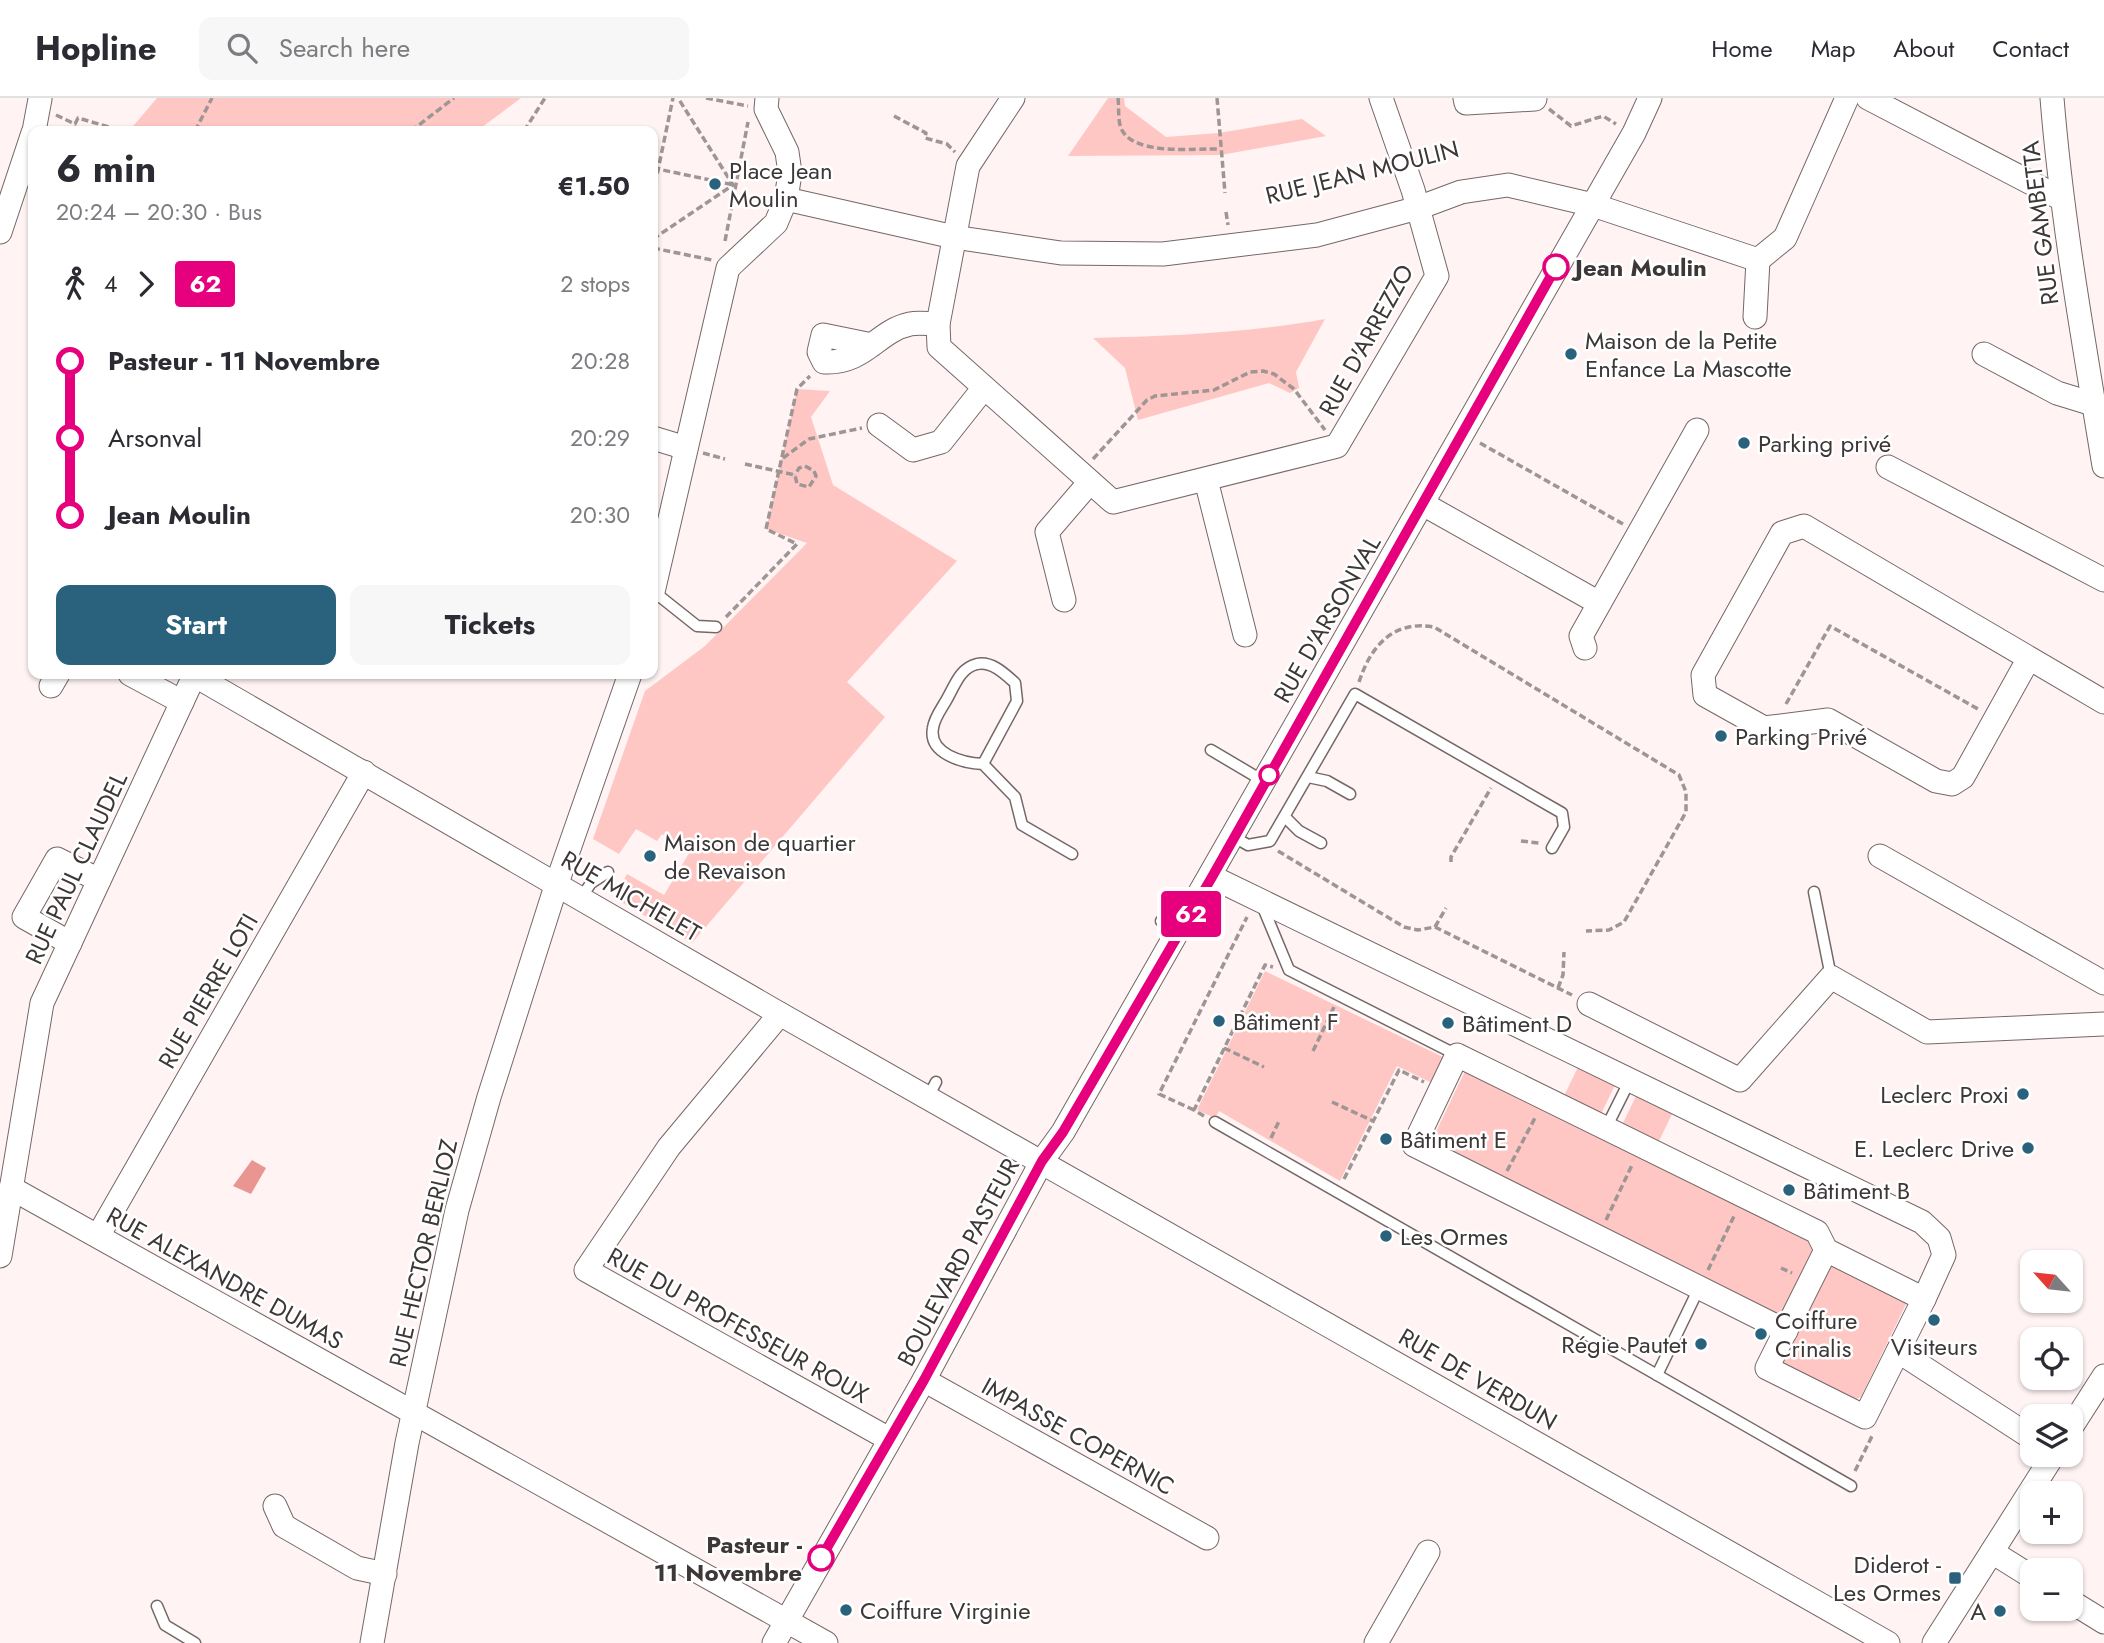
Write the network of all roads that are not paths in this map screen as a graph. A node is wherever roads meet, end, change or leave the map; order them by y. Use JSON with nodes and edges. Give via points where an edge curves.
{"nodes":[{"id":1,"x":32,"y":98,"type":"edge"},
{"id":2,"x":40,"y":98,"type":"edge"},
{"id":3,"x":1013,"y":98,"type":"edge"},
{"id":4,"x":1381,"y":98,"type":"edge"},
{"id":5,"x":1465,"y":98,"type":"edge"},
{"id":6,"x":1650,"y":98,"type":"edge"},
{"id":7,"x":1847,"y":98,"type":"edge"},
{"id":8,"x":1868,"y":98,"type":"edge"},
{"id":9,"x":2052,"y":98,"type":"edge"},
{"id":10,"x":1535,"y":99,"type":"edge"},
{"id":11,"x":758,"y":102,"type":"edge"},
{"id":12,"x":35,"y":126,"type":"edge"},
{"id":13,"x":28,"y":150,"type":"edge"},
{"id":14,"x":2060,"y":198,"type":"junction"},
{"id":15,"x":786,"y":199,"type":"junction"},
{"id":16,"x":1593,"y":205,"type":"junction"},
{"id":17,"x":1418,"y":208,"type":"junction"},
{"id":18,"x":0,"y":232,"type":"edge"},
{"id":19,"x":954,"y":237,"type":"junction"},
{"id":20,"x":1758,"y":260,"type":"junction"},
{"id":21,"x":1755,"y":317,"type":"dead end"},
{"id":22,"x":938,"y":324,"type":"junction"},
{"id":23,"x":1984,"y":354,"type":"dead end"},
{"id":24,"x":824,"y":362,"type":"road end"},
{"id":25,"x":983,"y":389,"type":"junction"},
{"id":26,"x":2093,"y":404,"type":"junction"},
{"id":27,"x":879,"y":425,"type":"road end"},
{"id":28,"x":1697,"y":430,"type":"dead end"},
{"id":29,"x":658,"y":440,"type":"edge"},
{"id":30,"x":686,"y":448,"type":"junction"},
{"id":31,"x":2104,"y":462,"type":"edge"},
{"id":32,"x":1888,"y":467,"type":"dead end"},
{"id":33,"x":1085,"y":478,"type":"junction"},
{"id":34,"x":1206,"y":480,"type":"junction"},
{"id":35,"x":1423,"y":504,"type":"junction"},
{"id":36,"x":658,"y":569,"type":"edge"},
{"id":37,"x":2104,"y":580,"type":"edge"},
{"id":38,"x":658,"y":595,"type":"edge"},
{"id":39,"x":1064,"y":600,"type":"dead end"},
{"id":40,"x":1599,"y":603,"type":"junction"},
{"id":41,"x":716,"y":627,"type":"road end"},
{"id":42,"x":1245,"y":635,"type":"dead end"},
{"id":43,"x":1585,"y":648,"type":"dead end"},
{"id":44,"x":2029,"y":658,"type":"junction"},
{"id":45,"x":139,"y":679,"type":"edge"},
{"id":46,"x":192,"y":679,"type":"edge"},
{"id":47,"x":201,"y":679,"type":"edge"},
{"id":48,"x":628,"y":679,"type":"edge"},
{"id":49,"x":182,"y":702,"type":"junction"},
{"id":50,"x":2104,"y":702,"type":"edge"},
{"id":51,"x":1211,"y":750,"type":"dead end"},
{"id":52,"x":983,"y":764,"type":"junction"},
{"id":53,"x":364,"y":772,"type":"junction"},
{"id":54,"x":1308,"y":777,"type":"junction"},
{"id":55,"x":1265,"y":782,"type":"junction"},
{"id":56,"x":1350,"y":794,"type":"dead end"},
{"id":57,"x":1285,"y":817,"type":"junction"},
{"id":58,"x":1234,"y":836,"type":"junction"},
{"id":59,"x":1321,"y":843,"type":"dead end"},
{"id":60,"x":1552,"y":848,"type":"dead end"},
{"id":61,"x":1072,"y":854,"type":"dead end"},
{"id":62,"x":1880,"y":856,"type":"dead end"},
{"id":63,"x":608,"y":872,"type":"dead end"},
{"id":64,"x":1212,"y":877,"type":"junction"},
{"id":65,"x":99,"y":880,"type":"junction"},
{"id":66,"x":557,"y":883,"type":"junction"},
{"id":67,"x":1814,"y":892,"type":"dead end"},
{"id":68,"x":581,"y":898,"type":"junction"},
{"id":69,"x":1258,"y":899,"type":"junction"},
{"id":70,"x":70,"y":943,"type":"junction"},
{"id":71,"x":1831,"y":977,"type":"junction"},
{"id":72,"x":2104,"y":982,"type":"edge"},
{"id":73,"x":1589,"y":1004,"type":"road end"},
{"id":74,"x":780,"y":1014,"type":"junction"},
{"id":75,"x":2104,"y":1024,"type":"edge"},
{"id":76,"x":1457,"y":1055,"type":"junction"},
{"id":77,"x":1630,"y":1080,"type":"junction"},
{"id":78,"x":1215,"y":1122,"type":"road end"},
{"id":79,"x":1606,"y":1128,"type":"junction"},
{"id":80,"x":1042,"y":1161,"type":"junction"},
{"id":81,"x":11,"y":1188,"type":"junction"},
{"id":82,"x":98,"y":1236,"type":"junction"},
{"id":83,"x":1826,"y":1250,"type":"junction"},
{"id":84,"x":0,"y":1256,"type":"edge"},
{"id":85,"x":1700,"y":1286,"type":"junction"},
{"id":86,"x":1924,"y":1299,"type":"junction"},
{"id":87,"x":1786,"y":1331,"type":"junction"},
{"id":88,"x":1898,"y":1352,"type":"junction"},
{"id":89,"x":1657,"y":1375,"type":"junction"},
{"id":90,"x":2104,"y":1376,"type":"edge"},
{"id":91,"x":924,"y":1380,"type":"junction"},
{"id":92,"x":2083,"y":1409,"type":"edge"},
{"id":93,"x":413,"y":1414,"type":"junction"},
{"id":94,"x":2020,"y":1429,"type":"edge"},
{"id":95,"x":889,"y":1439,"type":"junction"},
{"id":96,"x":2046,"y":1467,"type":"edge"},
{"id":97,"x":1849,"y":1486,"type":"road end"},
{"id":98,"x":275,"y":1506,"type":"dead end"},
{"id":99,"x":1207,"y":1538,"type":"dead end"},
{"id":100,"x":1428,"y":1552,"type":"dead end"},
{"id":101,"x":1992,"y":1552,"type":"junction"},
{"id":102,"x":2020,"y":1570,"type":"edge"},
{"id":103,"x":385,"y":1574,"type":"junction"},
{"id":104,"x":157,"y":1606,"type":"dead end"},
{"id":105,"x":2083,"y":1609,"type":"edge"},
{"id":106,"x":786,"y":1620,"type":"junction"},
{"id":107,"x":2104,"y":1622,"type":"edge"},
{"id":108,"x":195,"y":1643,"type":"edge"},
{"id":109,"x":372,"y":1643,"type":"edge"},
{"id":110,"x":774,"y":1643,"type":"edge"},
{"id":111,"x":826,"y":1643,"type":"edge"},
{"id":112,"x":1376,"y":1643,"type":"edge"},
{"id":113,"x":1888,"y":1643,"type":"edge"},
{"id":114,"x":1934,"y":1643,"type":"edge"}],
"edges":[{"from":1,"to":2,"type":"street"},
{"from":2,"to":12,"type":"street"},
{"from":3,"to":19,"type":"street","name":"RUE D'ARREZZO","via":[[968,166]]},
{"from":4,"to":17,"type":"street","name":"RUE D'ARREZZO"},
{"from":5,"to":10,"type":"street","via":[[1466,103]]},
{"from":6,"to":16,"type":"street","name":"RUE D'ARSONVAL"},
{"from":7,"to":20,"type":"street","via":[[1785,238]]},
{"from":8,"to":14,"type":"street"},
{"from":9,"to":14,"type":"street","name":"RUE GAMBETTA"},
{"from":11,"to":15,"type":"street","via":[[787,152]]},
{"from":13,"to":18,"type":"street"},
{"from":14,"to":26,"type":"street","name":"RUE GAMBETTA"},
{"from":15,"to":19,"type":"street","name":"RUE JEAN MOULIN"},
{"from":15,"to":30,"type":"street","via":[[776,223],[728,268]]},
{"from":16,"to":17,"type":"street","name":"RUE JEAN MOULIN","via":[[1508,185],[1461,192]]},
{"from":16,"to":20,"type":"street","name":"RUE JEAN MOULIN"},
{"from":16,"to":35,"type":"street","name":"RUE D'ARSONVAL"},
{"from":17,"to":19,"type":"street","name":"RUE JEAN MOULIN","via":[[1317,235],[1163,254],[1061,253]]},
{"from":17,"to":34,"type":"street","name":"RUE D'ARREZZO","via":[[1437,276],[1337,446]]},
{"from":19,"to":22,"type":"street","name":"RUE D'ARREZZO"},
{"from":20,"to":21,"type":"street"},
{"from":22,"to":24,"type":"street","via":[[906,325],[844,363]]},
{"from":22,"to":25,"type":"street","name":"RUE D'ARREZZO","via":[[939,347]]},
{"from":23,"to":26,"type":"street","via":[[2057,393]]},
{"from":25,"to":27,"type":"street","via":[[941,442],[913,450]]},
{"from":25,"to":33,"type":"street","name":"RUE D'ARREZZO"},
{"from":26,"to":31,"type":"street","name":"RUE GAMBETTA"},
{"from":28,"to":40,"type":"street"},
{"from":29,"to":30,"type":"street"},
{"from":30,"to":36,"type":"street"},
{"from":32,"to":37,"type":"street"},
{"from":33,"to":34,"type":"street","name":"RUE D'ARREZZO","via":[[1113,502]]},
{"from":33,"to":39,"type":"street","via":[[1047,532]]},
{"from":34,"to":42,"type":"street"},
{"from":35,"to":40,"type":"street"},
{"from":35,"to":55,"type":"street","name":"RUE D'ARSONVAL"},
{"from":38,"to":41,"type":"lane","via":[[697,626]]},
{"from":40,"to":43,"type":"street","via":[[1581,636]]},
{"from":44,"to":44,"type":"street","via":[[1804,526],[1782,533],[1703,676],[1705,695],[1764,728],[1828,720],[1936,781],[1952,784],[1963,777]]},
{"from":44,"to":50,"type":"street"},
{"from":45,"to":49,"type":"street"},
{"from":46,"to":49,"type":"street","name":"RUE PAUL CLAUDEL"},
{"from":47,"to":53,"type":"street","name":"RUE MICHELET"},
{"from":48,"to":66,"type":"street","name":"RUE HECTOR BERLIOZ"},
{"from":49,"to":65,"type":"street","name":"RUE PAUL CLAUDEL"},
{"from":51,"to":55,"type":"lane"},
{"from":52,"to":52,"type":"lane","via":[[1017,701],[1014,683],[998,668],[979,664],[962,671],[933,725],[932,738],[940,750],[964,763]]},
{"from":52,"to":61,"type":"lane","via":[[1015,797],[1022,825]]},
{"from":53,"to":66,"type":"street","name":"RUE MICHELET"},
{"from":53,"to":82,"type":"street","name":"RUE PIERRE LOTI"},
{"from":54,"to":56,"type":"lane"},
{"from":54,"to":57,"type":"lane"},
{"from":54,"to":60,"type":"lane","via":[[1355,694],[1562,813],[1564,827]]},
{"from":55,"to":58,"type":"street","name":"RUE D'ARSONVAL"},
{"from":57,"to":58,"type":"lane","via":[[1270,841],[1248,845]]},
{"from":57,"to":59,"type":"lane"},
{"from":58,"to":64,"type":"street","name":"RUE D'ARSONVAL"},
{"from":62,"to":72,"type":"street"},
{"from":63,"to":68,"type":"lane","via":[[591,883]]},
{"from":64,"to":69,"type":"street"},
{"from":64,"to":80,"type":"street","name":"RUE D'ARSONVAL","via":[[1170,926],[1063,1132]]},
{"from":65,"to":70,"type":"street","name":"RUE PAUL CLAUDEL"},
{"from":65,"to":70,"type":"street","via":[[57,859],[24,917]]},
{"from":66,"to":68,"type":"street","name":"RUE MICHELET"},
{"from":66,"to":93,"type":"street","name":"RUE HECTOR BERLIOZ","via":[[457,1210]]},
{"from":67,"to":71,"type":"lane"},
{"from":68,"to":74,"type":"street","name":"RUE MICHELET"},
{"from":69,"to":76,"type":"lane","via":[[1289,970]]},
{"from":69,"to":77,"type":"street"},
{"from":70,"to":81,"type":"street","name":"RUE PAUL CLAUDEL","via":[[42,1003]]},
{"from":71,"to":73,"type":"street","via":[[1740,1080]]},
{"from":71,"to":75,"type":"street","via":[[1927,1031]]},
{"from":74,"to":80,"type":"street","name":"RUE MICHELET","via":[[932,1089]]},
{"from":74,"to":95,"type":"street","name":"RUE DU PROFESSEUR ROUX","via":[[668,1147],[586,1270]]},
{"from":76,"to":79,"type":"street"},
{"from":76,"to":85,"type":"street","via":[[1414,1145]]},
{"from":77,"to":79,"type":"lane"},
{"from":77,"to":86,"type":"street","via":[[1922,1222],[1939,1238],[1944,1255]]},
{"from":78,"to":89,"type":"lane"},
{"from":79,"to":83,"type":"street","via":[[1817,1232]]},
{"from":80,"to":91,"type":"street","name":"BOULEVARD PASTEUR"},
{"from":80,"to":113,"type":"street","name":"RUE DE VERDUN"},
{"from":81,"to":82,"type":"street","name":"RUE ALEXANDRE DUMAS"},
{"from":81,"to":84,"type":"street","name":"RUE PAUL CLAUDEL"},
{"from":82,"to":93,"type":"street","name":"RUE ALEXANDRE DUMAS"},
{"from":83,"to":86,"type":"street"},
{"from":83,"to":87,"type":"street"},
{"from":85,"to":87,"type":"street"},
{"from":85,"to":89,"type":"lane"},
{"from":86,"to":88,"type":"street"},
{"from":87,"to":88,"type":"street","via":[[1768,1368],[1865,1417]]},
{"from":88,"to":94,"type":"street"},
{"from":89,"to":97,"type":"lane"},
{"from":90,"to":92,"type":"street"},
{"from":91,"to":95,"type":"street","name":"BOULEVARD PASTEUR"},
{"from":91,"to":99,"type":"street","name":"IMPASSE COPERNIC"},
{"from":93,"to":103,"type":"street","name":"RUE HECTOR BERLIOZ"},
{"from":93,"to":106,"type":"street","name":"RUE ALEXANDRE DUMAS"},
{"from":95,"to":106,"type":"street","name":"BOULEVARD PASTEUR"},
{"from":96,"to":101,"type":"street"},
{"from":98,"to":103,"type":"street","via":[[284,1526],[357,1568]]},
{"from":100,"to":112,"type":"street"},
{"from":101,"to":102,"type":"street"},
{"from":101,"to":114,"type":"street"},
{"from":103,"to":109,"type":"street","name":"RUE HECTOR BERLIOZ"},
{"from":104,"to":108,"type":"lane","via":[[165,1625]]},
{"from":105,"to":107,"type":"street"},
{"from":106,"to":110,"type":"street","name":"BOULEVARD PASTEUR"},
{"from":106,"to":111,"type":"street","name":"RUE ALEXANDRE DUMAS"}]}
